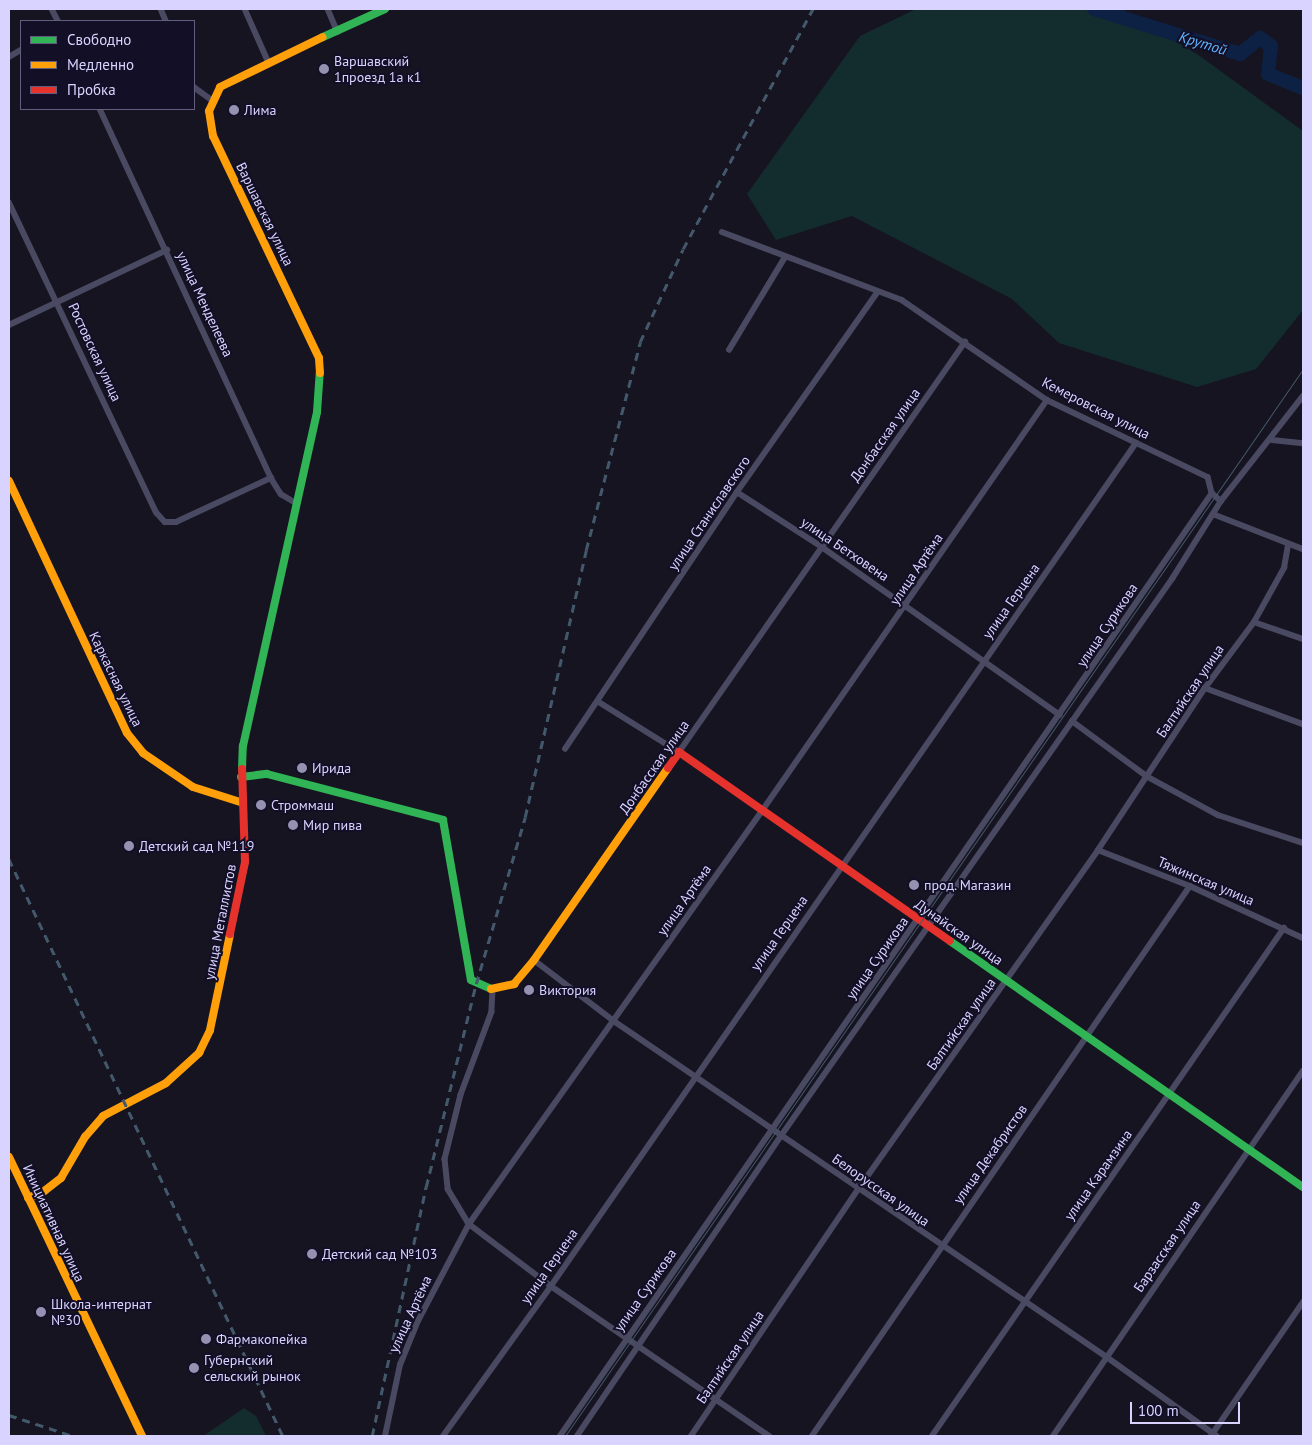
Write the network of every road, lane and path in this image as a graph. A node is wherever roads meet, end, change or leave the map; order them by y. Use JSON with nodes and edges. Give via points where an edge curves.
{"nodes":[{"id":1,"x":245,"y":9,"type":"edge"},
{"id":2,"x":328,"y":9,"type":"edge"},
{"id":3,"x":385,"y":9,"type":"edge"},
{"id":4,"x":338,"y":32,"type":"junction"},
{"id":5,"x":20,"y":51,"type":"edge"},
{"id":6,"x":9,"y":57,"type":"edge"},
{"id":7,"x":269,"y":63,"type":"junction"},
{"id":8,"x":195,"y":88,"type":"edge"},
{"id":9,"x":213,"y":101,"type":"junction"},
{"id":10,"x":100,"y":110,"type":"edge"},
{"id":11,"x":9,"y":202,"type":"edge"},
{"id":12,"x":722,"y":232,"type":"dead end"},
{"id":13,"x":167,"y":250,"type":"junction"},
{"id":14,"x":785,"y":257,"type":"junction"},
{"id":15,"x":876,"y":293,"type":"junction"},
{"id":16,"x":58,"y":301,"type":"junction"},
{"id":17,"x":9,"y":325,"type":"edge"},
{"id":18,"x":965,"y":342,"type":"junction"},
{"id":19,"x":729,"y":350,"type":"dead end"},
{"id":20,"x":319,"y":358,"type":"joint"},
{"id":21,"x":1303,"y":396,"type":"edge"},
{"id":22,"x":1047,"y":400,"type":"junction"},
{"id":23,"x":1272,"y":440,"type":"junction"},
{"id":24,"x":1303,"y":443,"type":"edge"},
{"id":25,"x":1136,"y":444,"type":"junction"},
{"id":26,"x":271,"y":478,"type":"junction"},
{"id":27,"x":9,"y":481,"type":"edge"},
{"id":28,"x":737,"y":492,"type":"junction"},
{"id":29,"x":1212,"y":493,"type":"junction"},
{"id":30,"x":1222,"y":501,"type":"junction"},
{"id":31,"x":296,"y":503,"type":"junction"},
{"id":32,"x":1213,"y":514,"type":"junction"},
{"id":33,"x":1288,"y":545,"type":"junction"},
{"id":34,"x":822,"y":546,"type":"junction"},
{"id":35,"x":1303,"y":549,"type":"edge"},
{"id":36,"x":906,"y":606,"type":"junction"},
{"id":37,"x":1254,"y":622,"type":"junction"},
{"id":38,"x":1303,"y":639,"type":"edge"},
{"id":39,"x":984,"y":661,"type":"junction"},
{"id":40,"x":1205,"y":688,"type":"junction"},
{"id":41,"x":599,"y":702,"type":"junction"},
{"id":42,"x":1060,"y":715,"type":"junction"},
{"id":43,"x":1072,"y":721,"type":"junction"},
{"id":44,"x":1303,"y":724,"type":"edge"},
{"id":45,"x":565,"y":749,"type":"dead end"},
{"id":46,"x":679,"y":752,"type":"junction"},
{"id":47,"x":241,"y":777,"type":"junction"},
{"id":48,"x":1148,"y":777,"type":"junction"},
{"id":49,"x":243,"y":803,"type":"junction"},
{"id":50,"x":762,"y":811,"type":"junction"},
{"id":51,"x":1303,"y":843,"type":"edge"},
{"id":52,"x":1098,"y":850,"type":"junction"},
{"id":53,"x":841,"y":867,"type":"junction"},
{"id":54,"x":1190,"y":886,"type":"junction"},
{"id":55,"x":919,"y":920,"type":"junction"},
{"id":56,"x":928,"y":927,"type":"junction"},
{"id":57,"x":1284,"y":928,"type":"junction"},
{"id":58,"x":1303,"y":938,"type":"edge"},
{"id":59,"x":534,"y":960,"type":"junction"},
{"id":60,"x":1007,"y":981,"type":"junction"},
{"id":61,"x":494,"y":990,"type":"junction"},
{"id":62,"x":614,"y":1021,"type":"junction"},
{"id":63,"x":1088,"y":1037,"type":"junction"},
{"id":64,"x":1303,"y":1071,"type":"edge"},
{"id":65,"x":694,"y":1076,"type":"junction"},
{"id":66,"x":1171,"y":1094,"type":"junction"},
{"id":67,"x":772,"y":1129,"type":"junction"},
{"id":68,"x":781,"y":1136,"type":"junction"},
{"id":69,"x":1250,"y":1149,"type":"junction"},
{"id":70,"x":9,"y":1156,"type":"edge"},
{"id":71,"x":1303,"y":1187,"type":"edge"},
{"id":72,"x":859,"y":1188,"type":"junction"},
{"id":73,"x":28,"y":1198,"type":"junction"},
{"id":74,"x":469,"y":1224,"type":"junction"},
{"id":75,"x":940,"y":1246,"type":"junction"},
{"id":76,"x":551,"y":1286,"type":"junction"},
{"id":77,"x":1303,"y":1302,"type":"edge"},
{"id":78,"x":1023,"y":1303,"type":"junction"},
{"id":79,"x":628,"y":1337,"type":"junction"},
{"id":80,"x":638,"y":1344,"type":"junction"},
{"id":81,"x":1107,"y":1357,"type":"junction"},
{"id":82,"x":715,"y":1401,"type":"junction"},
{"id":83,"x":1213,"y":1435,"type":"edge"},
{"id":84,"x":142,"y":1436,"type":"edge"},
{"id":85,"x":385,"y":1436,"type":"edge"},
{"id":86,"x":443,"y":1436,"type":"edge"},
{"id":87,"x":560,"y":1436,"type":"edge"},
{"id":88,"x":577,"y":1436,"type":"edge"},
{"id":89,"x":691,"y":1436,"type":"edge"},
{"id":90,"x":768,"y":1436,"type":"edge"},
{"id":91,"x":812,"y":1436,"type":"edge"},
{"id":92,"x":932,"y":1436,"type":"edge"},
{"id":93,"x":1053,"y":1436,"type":"edge"}],
"edges":[{"from":1,"to":7,"type":"street"},
{"from":2,"to":4,"type":"street"},
{"from":3,"to":4,"type":"main road"},
{"from":4,"to":7,"type":"main road"},
{"from":5,"to":6,"type":"street"},
{"from":7,"to":9,"type":"main road","via":[[220,87]]},
{"from":8,"to":9,"type":"street"},
{"from":9,"to":20,"type":"main road","name":"Варшавская улица","via":[[209,111],[213,136]]},
{"from":10,"to":13,"type":"street","name":"улица Менделеева"},
{"from":11,"to":16,"type":"street","name":"Ростовская улица"},
{"from":12,"to":14,"type":"street","name":"Кемеровская улица"},
{"from":13,"to":16,"type":"street"},
{"from":13,"to":26,"type":"street","name":"улица Менделеева"},
{"from":14,"to":15,"type":"street","name":"Кемеровская улица"},
{"from":14,"to":19,"type":"street"},
{"from":15,"to":18,"type":"street","name":"Кемеровская улица","via":[[902,300]]},
{"from":15,"to":28,"type":"street","name":"улица Станиславского"},
{"from":16,"to":17,"type":"street"},
{"from":16,"to":26,"type":"street","name":"Ростовская улица","via":[[157,513],[165,522],[176,522]]},
{"from":18,"to":22,"type":"street","name":"Кемеровская улица"},
{"from":18,"to":34,"type":"street","name":"Донбасская улица"},
{"from":20,"to":31,"type":"main road","name":"улица Металлистов","via":[[318,404]]},
{"from":21,"to":23,"type":"street","name":"улица Сурикова"},
{"from":22,"to":25,"type":"street","name":"Кемеровская улица","via":[[1097,421]]},
{"from":22,"to":36,"type":"street","name":"улица Артёма"},
{"from":23,"to":24,"type":"street"},
{"from":23,"to":30,"type":"street","name":"улица Сурикова"},
{"from":25,"to":29,"type":"street","name":"Кемеровская улица","via":[[1208,477]]},
{"from":25,"to":39,"type":"street","name":"улица Герцена"},
{"from":26,"to":31,"type":"street","name":"улица Менделеева","via":[[281,494]]},
{"from":27,"to":49,"type":"main road","name":"Каркасная улица","via":[[127,734],[143,753],[192,787]]},
{"from":28,"to":34,"type":"street","name":"улица Бетховена"},
{"from":28,"to":41,"type":"street","name":"улица Станиславского"},
{"from":29,"to":30,"type":"street","name":"Кемеровская улица"},
{"from":29,"to":42,"type":"street","name":"улица Сурикова"},
{"from":30,"to":32,"type":"street","name":"улица Сурикова"},
{"from":31,"to":47,"type":"main road","name":"улица Металлистов","via":[[243,746]]},
{"from":32,"to":33,"type":"street"},
{"from":32,"to":43,"type":"street","name":"улица Сурикова"},
{"from":33,"to":35,"type":"street"},
{"from":33,"to":37,"type":"street","name":"Балтийская улица","via":[[1284,568]]},
{"from":34,"to":36,"type":"street","name":"улица Бетховена"},
{"from":34,"to":46,"type":"street","name":"Донбасская улица"},
{"from":36,"to":39,"type":"street","name":"улица Бетховена"},
{"from":36,"to":50,"type":"street","name":"улица Артёма"},
{"from":37,"to":38,"type":"street"},
{"from":37,"to":40,"type":"street","name":"Балтийская улица"},
{"from":39,"to":42,"type":"street","name":"улица Бетховена"},
{"from":39,"to":53,"type":"street","name":"улица Герцена"},
{"from":40,"to":44,"type":"street"},
{"from":40,"to":48,"type":"street","name":"Балтийская улица"},
{"from":41,"to":45,"type":"street","name":"улица Станиславского"},
{"from":41,"to":46,"type":"street","name":"Дунайская улица"},
{"from":42,"to":55,"type":"street","name":"улица Сурикова"},
{"from":43,"to":48,"type":"street"},
{"from":43,"to":56,"type":"street","name":"улица Сурикова"},
{"from":46,"to":50,"type":"main road","name":"Дунайская улица"},
{"from":46,"to":59,"type":"main road","name":"Донбасская улица"},
{"from":47,"to":49,"type":"main road","name":"улица Металлистов"},
{"from":47,"to":61,"type":"main road","via":[[267,774],[442,820],[471,980]]},
{"from":48,"to":51,"type":"street","via":[[1218,815]]},
{"from":48,"to":52,"type":"street","name":"Балтийская улица"},
{"from":49,"to":73,"type":"main road","name":"улица Металлистов","via":[[245,862],[210,1030],[199,1053],[166,1082],[103,1116],[85,1137],[61,1178],[43,1192]]},
{"from":50,"to":53,"type":"main road","name":"Дунайская улица"},
{"from":50,"to":62,"type":"street","name":"улица Артёма"},
{"from":52,"to":54,"type":"street","name":"Тяжинская улица"},
{"from":52,"to":60,"type":"street","name":"Балтийская улица"},
{"from":53,"to":55,"type":"main road","name":"Дунайская улица"},
{"from":53,"to":65,"type":"street","name":"улица Герцена"},
{"from":54,"to":57,"type":"street","name":"Тяжинская улица"},
{"from":54,"to":63,"type":"street","name":"улица Декабристов"},
{"from":55,"to":56,"type":"main road","name":"Дунайская улица"},
{"from":55,"to":67,"type":"street","name":"улица Сурикова"},
{"from":56,"to":60,"type":"main road","name":"Дунайская улица"},
{"from":56,"to":68,"type":"street","name":"улица Сурикова"},
{"from":57,"to":58,"type":"street","name":"Тяжинская улица"},
{"from":57,"to":66,"type":"street","name":"улица Карамзина"},
{"from":59,"to":61,"type":"main road","name":"Донбасская улица","via":[[514,984]]},
{"from":59,"to":62,"type":"street","name":"Белорусская улица"},
{"from":60,"to":63,"type":"main road","name":"Дунайская улица"},
{"from":60,"to":72,"type":"street","name":"Балтийская улица"},
{"from":61,"to":74,"type":"street","via":[[492,1012],[461,1095],[445,1159],[448,1189]]},
{"from":62,"to":65,"type":"street","name":"Белорусская улица"},
{"from":62,"to":74,"type":"street","name":"улица Артёма"},
{"from":63,"to":66,"type":"main road","name":"Дунайская улица"},
{"from":63,"to":75,"type":"street","name":"улица Декабристов"},
{"from":64,"to":69,"type":"street","name":"Барзасская улица"},
{"from":65,"to":67,"type":"street","name":"Белорусская улица"},
{"from":65,"to":76,"type":"street","name":"улица Герцена"},
{"from":66,"to":69,"type":"main road","name":"Дунайская улица"},
{"from":66,"to":78,"type":"street","name":"улица Карамзина"},
{"from":67,"to":68,"type":"street","name":"Белорусская улица"},
{"from":67,"to":79,"type":"street","name":"улица Сурикова"},
{"from":68,"to":72,"type":"street","name":"Белорусская улица"},
{"from":68,"to":80,"type":"street","name":"улица Сурикова"},
{"from":69,"to":71,"type":"main road","name":"Дунайская улица"},
{"from":69,"to":81,"type":"street","name":"Барзасская улица"},
{"from":70,"to":73,"type":"main road","name":"Инициативная улица"},
{"from":72,"to":75,"type":"street","name":"Белорусская улица"},
{"from":72,"to":82,"type":"street","name":"Балтийская улица"},
{"from":73,"to":84,"type":"main road","name":"Инициативная улица"},
{"from":74,"to":76,"type":"street"},
{"from":74,"to":85,"type":"street","name":"улица Артёма","via":[[418,1321],[400,1365]]},
{"from":75,"to":78,"type":"street","name":"Белорусская улица"},
{"from":75,"to":91,"type":"street","name":"улица Декабристов"},
{"from":76,"to":79,"type":"street"},
{"from":76,"to":86,"type":"street","name":"улица Герцена"},
{"from":77,"to":83,"type":"street"},
{"from":78,"to":81,"type":"street","name":"Белорусская улица"},
{"from":78,"to":92,"type":"street","name":"улица Карамзина"},
{"from":79,"to":80,"type":"street"},
{"from":79,"to":87,"type":"street","name":"улица Сурикова"},
{"from":80,"to":82,"type":"street"},
{"from":80,"to":88,"type":"street","name":"улица Сурикова"},
{"from":81,"to":83,"type":"street","name":"Белорусская улица"},
{"from":81,"to":93,"type":"street","name":"Барзасская улица"},
{"from":82,"to":89,"type":"street","name":"Балтийская улица"},
{"from":82,"to":90,"type":"street"}]}
